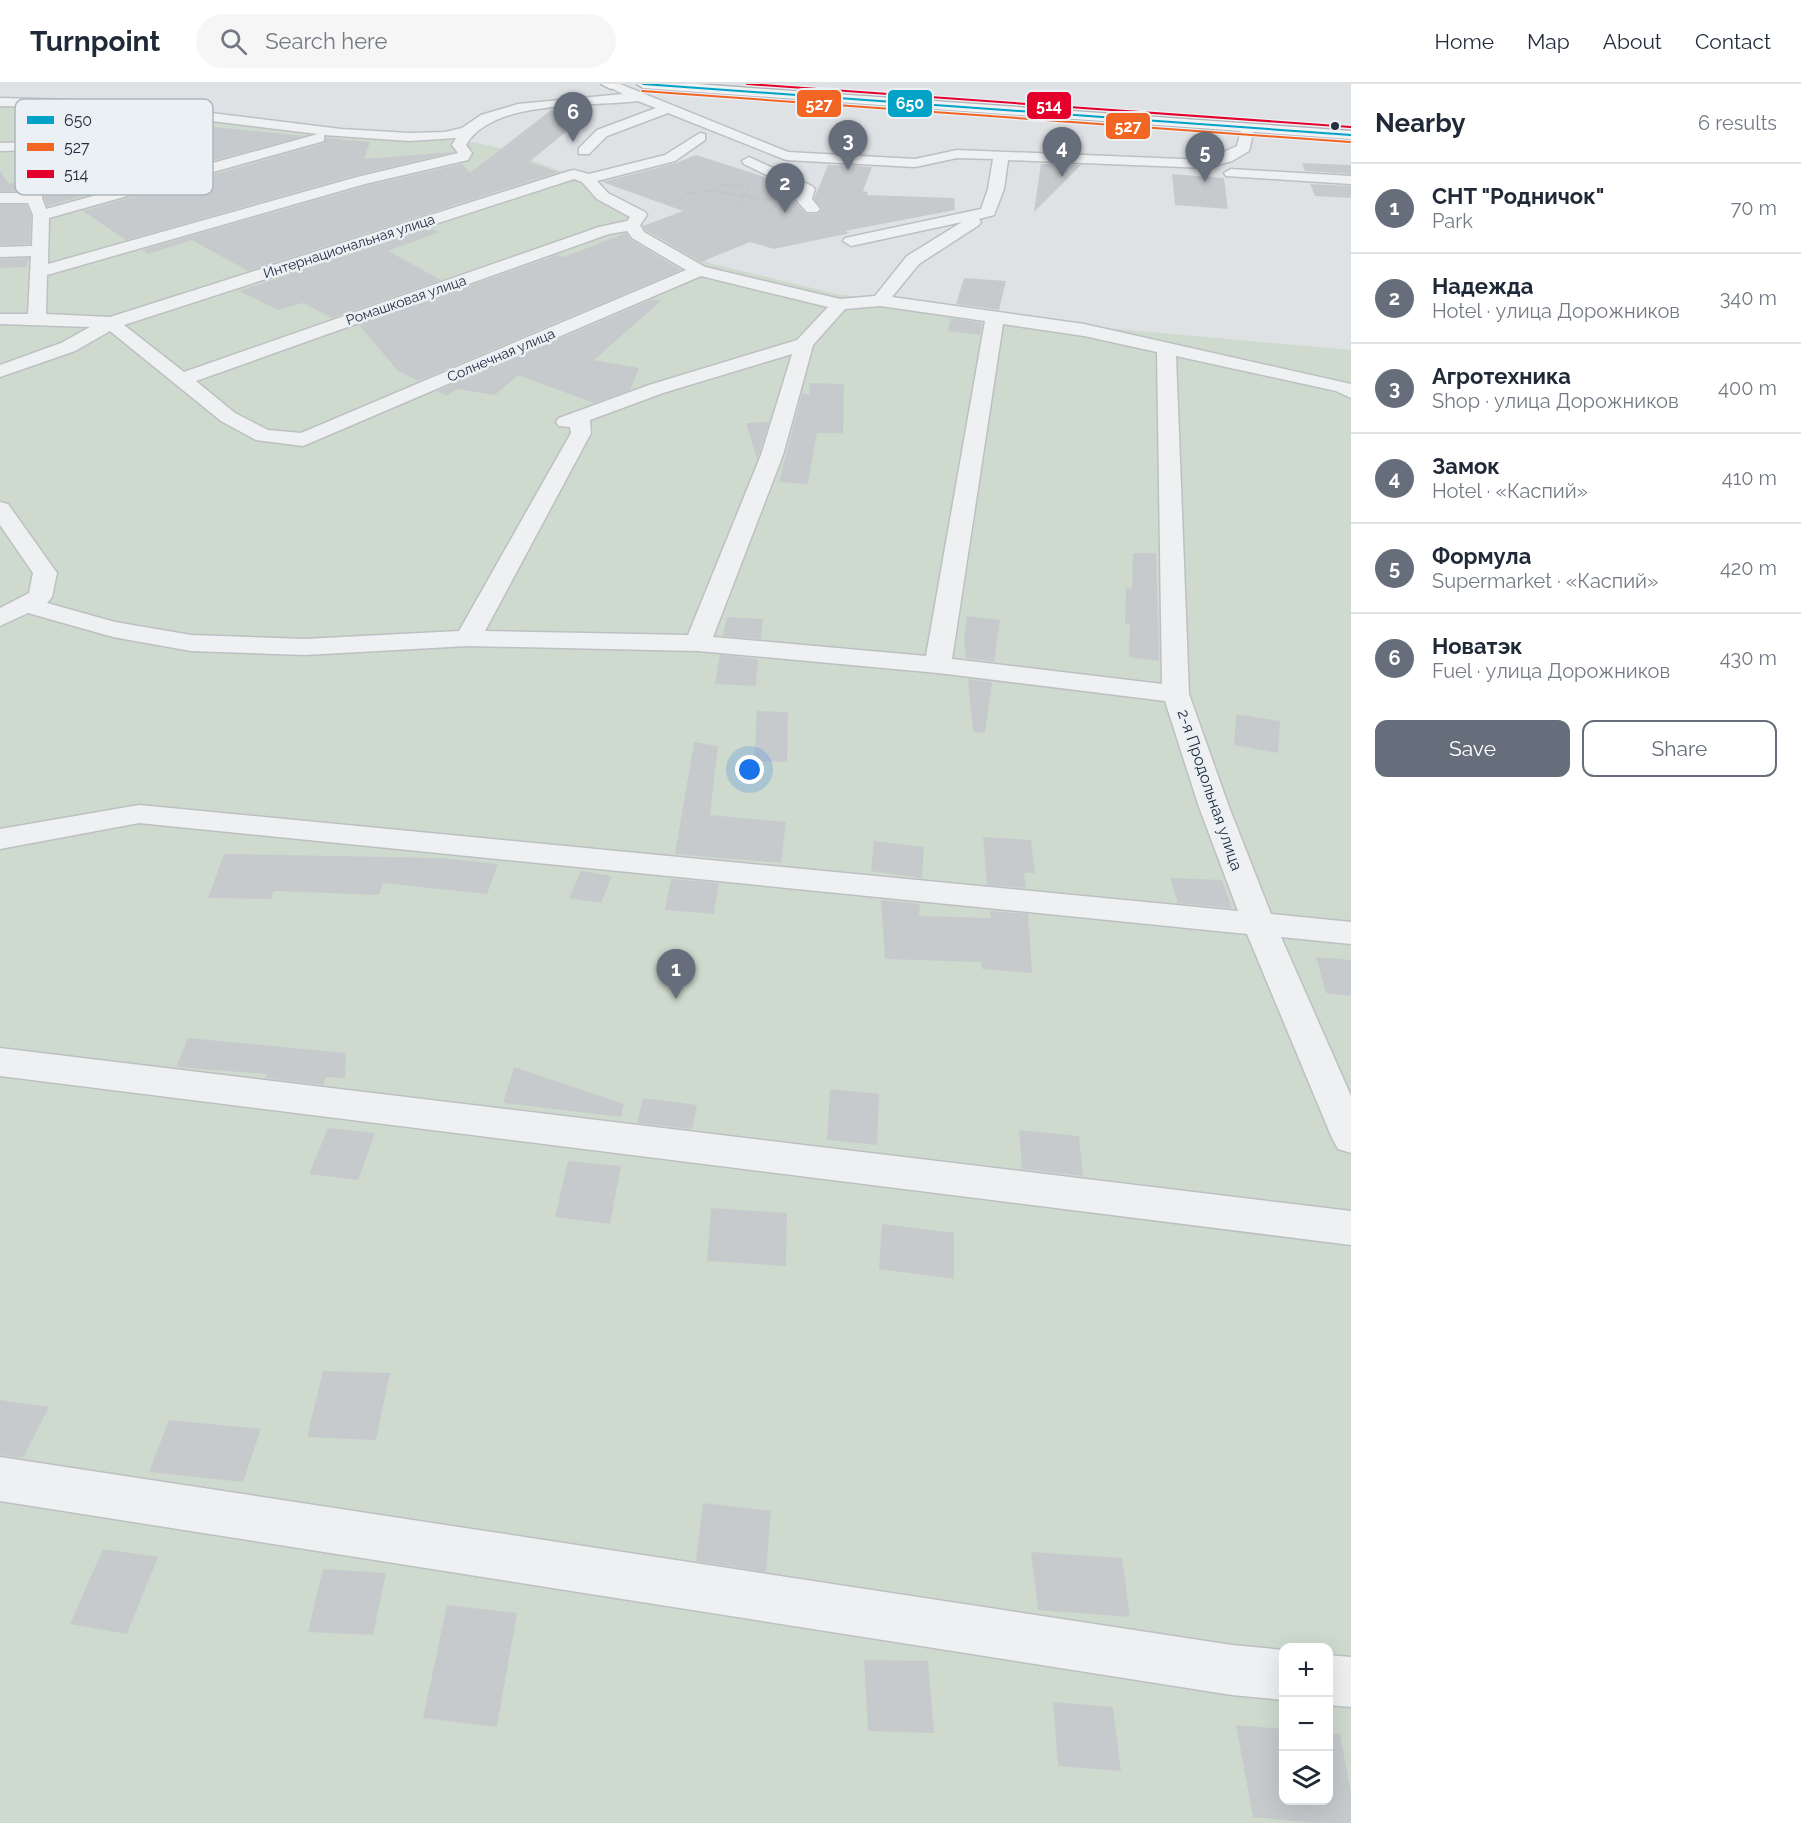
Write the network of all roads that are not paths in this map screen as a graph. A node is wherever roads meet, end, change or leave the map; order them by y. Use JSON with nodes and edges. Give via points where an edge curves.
{"nodes":[{"id":1,"x":610,"y":84,"type":"edge"},
{"id":2,"x":644,"y":84,"type":"edge"},
{"id":3,"x":733,"y":84,"type":"edge"},
{"id":4,"x":637,"y":97,"type":"junction"},
{"id":5,"x":0,"y":102,"type":"edge"},
{"id":6,"x":15,"y":102,"type":"edge"},
{"id":7,"x":670,"y":111,"type":"junction"},
{"id":8,"x":213,"y":119,"type":"edge"},
{"id":9,"x":223,"y":120,"type":"junction"},
{"id":10,"x":213,"y":123,"type":"edge"},
{"id":11,"x":1351,"y":126,"type":"edge"},
{"id":12,"x":1246,"y":129,"type":"junction"},
{"id":13,"x":467,"y":131,"type":"junction"},
{"id":14,"x":341,"y":133,"type":"junction"},
{"id":15,"x":1351,"y":135,"type":"edge"},
{"id":16,"x":0,"y":147,"type":"edge"},
{"id":17,"x":15,"y":147,"type":"edge"},
{"id":18,"x":584,"y":151,"type":"dead end"},
{"id":19,"x":1232,"y":154,"type":"junction"},
{"id":20,"x":1001,"y":155,"type":"junction"},
{"id":21,"x":738,"y":156,"type":"dead end"},
{"id":22,"x":1255,"y":156,"type":"dead end"},
{"id":23,"x":213,"y":168,"type":"edge"},
{"id":24,"x":1231,"y":173,"type":"dead end"},
{"id":25,"x":588,"y":179,"type":"junction"},
{"id":26,"x":1351,"y":180,"type":"edge"},
{"id":27,"x":35,"y":195,"type":"edge"},
{"id":28,"x":114,"y":195,"type":"edge"},
{"id":29,"x":0,"y":198,"type":"edge"},
{"id":30,"x":34,"y":198,"type":"junction"},
{"id":31,"x":808,"y":205,"type":"road end"},
{"id":32,"x":988,"y":212,"type":"junction"},
{"id":33,"x":41,"y":215,"type":"junction"},
{"id":34,"x":632,"y":225,"type":"junction"},
{"id":35,"x":851,"y":241,"type":"dead end"},
{"id":36,"x":40,"y":251,"type":"junction"},
{"id":37,"x":0,"y":252,"type":"edge"},
{"id":38,"x":699,"y":271,"type":"junction"},
{"id":39,"x":39,"y":272,"type":"junction"},
{"id":40,"x":880,"y":301,"type":"junction"},
{"id":41,"x":840,"y":304,"type":"junction"},
{"id":42,"x":995,"y":318,"type":"junction"},
{"id":43,"x":37,"y":319,"type":"junction"},
{"id":44,"x":0,"y":320,"type":"edge"},
{"id":45,"x":111,"y":323,"type":"junction"},
{"id":46,"x":804,"y":344,"type":"junction"},
{"id":47,"x":1166,"y":347,"type":"junction"},
{"id":48,"x":0,"y":371,"type":"edge"},
{"id":49,"x":181,"y":380,"type":"junction"},
{"id":50,"x":1351,"y":392,"type":"edge"},
{"id":51,"x":0,"y":509,"type":"edge"},
{"id":52,"x":26,"y":605,"type":"junction"},
{"id":53,"x":0,"y":618,"type":"edge"},
{"id":54,"x":468,"y":638,"type":"junction"},
{"id":55,"x":698,"y":643,"type":"junction"},
{"id":56,"x":938,"y":665,"type":"junction"},
{"id":57,"x":1176,"y":694,"type":"junction"},
{"id":58,"x":0,"y":839,"type":"edge"},
{"id":59,"x":1258,"y":924,"type":"junction"},
{"id":60,"x":1351,"y":933,"type":"edge"},
{"id":61,"x":0,"y":1062,"type":"edge"},
{"id":62,"x":1351,"y":1138,"type":"edge"},
{"id":63,"x":1351,"y":1228,"type":"edge"},
{"id":64,"x":0,"y":1479,"type":"edge"},
{"id":65,"x":1279,"y":1675,"type":"edge"},
{"id":66,"x":1333,"y":1680,"type":"edge"},
{"id":67,"x":1351,"y":1682,"type":"edge"}],
"edges":[{"from":1,"to":4,"type":"street"},
{"from":2,"to":12,"type":"highway"},
{"from":3,"to":11,"type":"highway"},
{"from":4,"to":7,"type":"street"},
{"from":4,"to":13,"type":"street","via":[[518,108],[486,118]]},
{"from":5,"to":6,"type":"street"},
{"from":7,"to":18,"type":"street","via":[[602,133]]},
{"from":7,"to":20,"type":"street","via":[[786,156],[915,164],[957,154]]},
{"from":7,"to":25,"type":"street","name":"Интернациональная улица","via":[[678,124],[705,139],[670,158]]},
{"from":8,"to":9,"type":"street"},
{"from":9,"to":10,"type":"street"},
{"from":9,"to":14,"type":"street"},
{"from":12,"to":15,"type":"highway"},
{"from":12,"to":19,"type":"street","via":[[1244,148]]},
{"from":13,"to":14,"type":"street","via":[[409,137]]},
{"from":13,"to":39,"type":"street","via":[[459,145],[465,153],[463,157],[362,180]]},
{"from":14,"to":23,"type":"street"},
{"from":16,"to":17,"type":"street"},
{"from":19,"to":20,"type":"street","via":[[1207,164]]},
{"from":19,"to":22,"type":"street"},
{"from":20,"to":32,"type":"street"},
{"from":21,"to":31,"type":"street","via":[[807,189]]},
{"from":24,"to":26,"type":"street"},
{"from":25,"to":34,"type":"street","via":[[603,195],[639,215]]},
{"from":25,"to":45,"type":"street","name":"Интернациональная улица","via":[[574,174]]},
{"from":27,"to":30,"type":"street"},
{"from":28,"to":33,"type":"street"},
{"from":29,"to":30,"type":"street"},
{"from":30,"to":33,"type":"street"},
{"from":32,"to":35,"type":"street"},
{"from":32,"to":40,"type":"street","via":[[913,260]]},
{"from":33,"to":36,"type":"street"},
{"from":34,"to":38,"type":"street","via":[[638,235]]},
{"from":34,"to":49,"type":"street","name":"Ромашковая улица","via":[[594,234]]},
{"from":36,"to":37,"type":"street"},
{"from":36,"to":39,"type":"street"},
{"from":38,"to":41,"type":"street"},
{"from":38,"to":49,"type":"street","name":"Солнечная улица","via":[[303,440],[263,436],[228,417]]},
{"from":39,"to":43,"type":"street"},
{"from":40,"to":41,"type":"street"},
{"from":40,"to":42,"type":"street"},
{"from":41,"to":46,"type":"street"},
{"from":42,"to":47,"type":"street","via":[[1084,330]]},
{"from":42,"to":56,"type":"street"},
{"from":43,"to":44,"type":"street"},
{"from":43,"to":45,"type":"street"},
{"from":45,"to":48,"type":"street","via":[[68,347]]},
{"from":45,"to":49,"type":"street"},
{"from":46,"to":54,"type":"street","via":[[572,419],[581,433]]},
{"from":46,"to":55,"type":"street","via":[[772,455]]},
{"from":47,"to":50,"type":"street"},
{"from":47,"to":57,"type":"street","name":"2-я Продольная улица"},
{"from":51,"to":52,"type":"street","via":[[45,573],[40,597]]},
{"from":52,"to":53,"type":"street"},
{"from":52,"to":54,"type":"street","via":[[113,629],[191,643],[305,647]]},
{"from":54,"to":55,"type":"street"},
{"from":55,"to":56,"type":"street"},
{"from":56,"to":57,"type":"street"},
{"from":57,"to":59,"type":"street","name":"2-я Продольная улица"},
{"from":58,"to":59,"type":"street","via":[[139,814]]},
{"from":59,"to":60,"type":"street"},
{"from":59,"to":62,"type":"street","name":"2-я Продольная улица"},
{"from":61,"to":63,"type":"street"},
{"from":64,"to":65,"type":"street"},
{"from":66,"to":67,"type":"street"}]}
